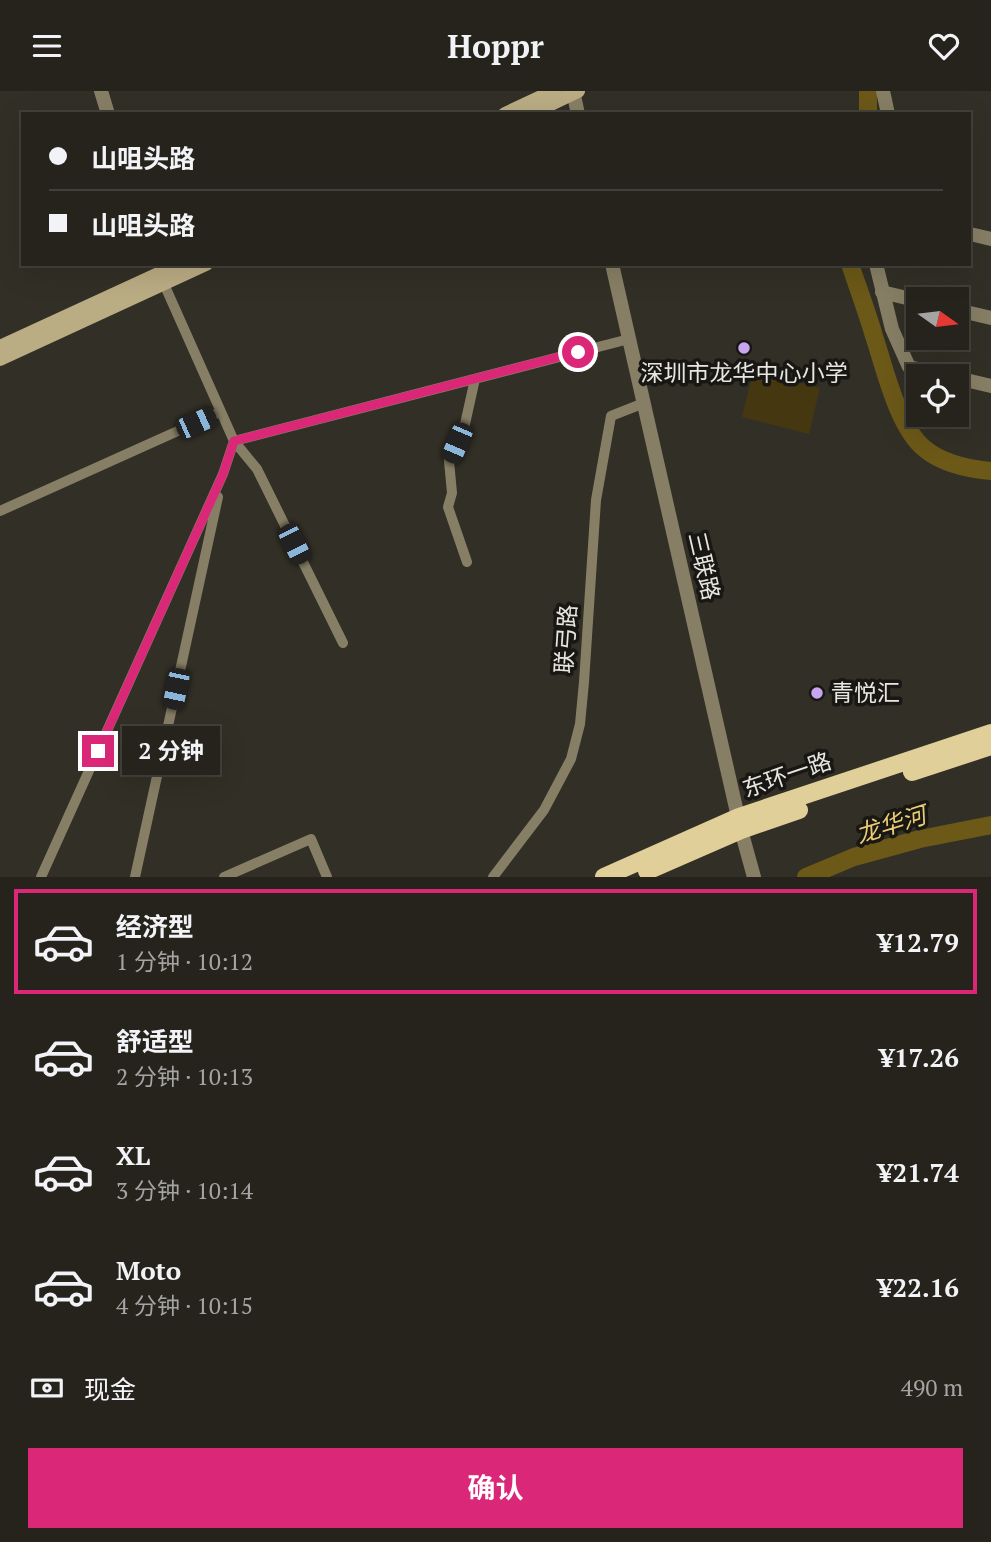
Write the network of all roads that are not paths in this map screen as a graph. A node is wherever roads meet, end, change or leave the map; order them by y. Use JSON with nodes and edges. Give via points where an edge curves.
{"nodes":[{"id":1,"x":100,"y":91,"type":"edge"},
{"id":2,"x":554,"y":91,"type":"edge"},
{"id":3,"x":883,"y":91,"type":"edge"},
{"id":4,"x":575,"y":92,"type":"edge"},
{"id":5,"x":107,"y":112,"type":"edge"},
{"id":6,"x":509,"y":112,"type":"edge"},
{"id":7,"x":534,"y":112,"type":"edge"},
{"id":8,"x":578,"y":112,"type":"edge"},
{"id":9,"x":888,"y":112,"type":"edge"},
{"id":10,"x":971,"y":234,"type":"edge"},
{"id":11,"x":991,"y":239,"type":"edge"},
{"id":12,"x":197,"y":266,"type":"edge"},
{"id":13,"x":612,"y":266,"type":"edge"},
{"id":14,"x":876,"y":266,"type":"edge"},
{"id":15,"x":161,"y":274,"type":"edge"},
{"id":16,"x":882,"y":292,"type":"junction"},
{"id":17,"x":906,"y":298,"type":"edge"},
{"id":18,"x":970,"y":313,"type":"edge"},
{"id":19,"x":991,"y":318,"type":"edge"},
{"id":20,"x":629,"y":339,"type":"junction"},
{"id":21,"x":0,"y":347,"type":"edge"},
{"id":22,"x":0,"y":359,"type":"edge"},
{"id":23,"x":908,"y":364,"type":"edge"},
{"id":24,"x":475,"y":379,"type":"junction"},
{"id":25,"x":969,"y":381,"type":"edge"},
{"id":26,"x":991,"y":386,"type":"edge"},
{"id":27,"x":644,"y":403,"type":"junction"},
{"id":28,"x":220,"y":412,"type":"junction"},
{"id":29,"x":234,"y":441,"type":"junction"},
{"id":30,"x":223,"y":474,"type":"junction"},
{"id":31,"x":0,"y":511,"type":"edge"},
{"id":32,"x":467,"y":562,"type":"dead end"},
{"id":33,"x":343,"y":643,"type":"dead end"},
{"id":34,"x":991,"y":733,"type":"edge"},
{"id":35,"x":991,"y":746,"type":"edge"},
{"id":36,"x":740,"y":824,"type":"junction"},
{"id":37,"x":41,"y":877,"type":"edge"},
{"id":38,"x":135,"y":877,"type":"edge"},
{"id":39,"x":224,"y":877,"type":"edge"},
{"id":40,"x":327,"y":877,"type":"edge"},
{"id":41,"x":493,"y":877,"type":"edge"},
{"id":42,"x":604,"y":877,"type":"edge"},
{"id":43,"x":634,"y":877,"type":"edge"},
{"id":44,"x":754,"y":877,"type":"edge"}],
"edges":[{"from":1,"to":5,"type":"street"},
{"from":2,"to":6,"type":"main road"},
{"from":3,"to":9,"type":"street"},
{"from":4,"to":7,"type":"main road"},
{"from":4,"to":8,"type":"street"},
{"from":10,"to":11,"type":"street"},
{"from":12,"to":15,"type":"main road"},
{"from":13,"to":20,"type":"street","name":"三联路"},
{"from":14,"to":16,"type":"street"},
{"from":15,"to":21,"type":"main road"},
{"from":15,"to":22,"type":"main road"},
{"from":15,"to":28,"type":"street"},
{"from":16,"to":17,"type":"street"},
{"from":16,"to":23,"type":"street"},
{"from":18,"to":19,"type":"street"},
{"from":20,"to":24,"type":"street"},
{"from":20,"to":27,"type":"street","name":"三联路"},
{"from":24,"to":29,"type":"street"},
{"from":24,"to":32,"type":"street","via":[[465,424],[449,461],[449,507]]},
{"from":25,"to":26,"type":"street"},
{"from":27,"to":36,"type":"street","name":"三联路"},
{"from":27,"to":41,"type":"street","name":"联弓路","via":[[611,417],[596,500],[584,682],[572,759],[544,810]]},
{"from":28,"to":29,"type":"street"},
{"from":28,"to":31,"type":"street"},
{"from":29,"to":30,"type":"street"},
{"from":29,"to":33,"type":"street","via":[[257,469]]},
{"from":30,"to":37,"type":"street"},
{"from":30,"to":38,"type":"street"},
{"from":34,"to":36,"type":"main road","name":"东环一路"},
{"from":35,"to":36,"type":"main road","name":"东环一路"},
{"from":36,"to":42,"type":"main road","name":"东环一路"},
{"from":36,"to":43,"type":"main road","name":"东环一路"},
{"from":36,"to":44,"type":"street","name":"三联路"},
{"from":39,"to":40,"type":"street","via":[[311,839]]}]}
